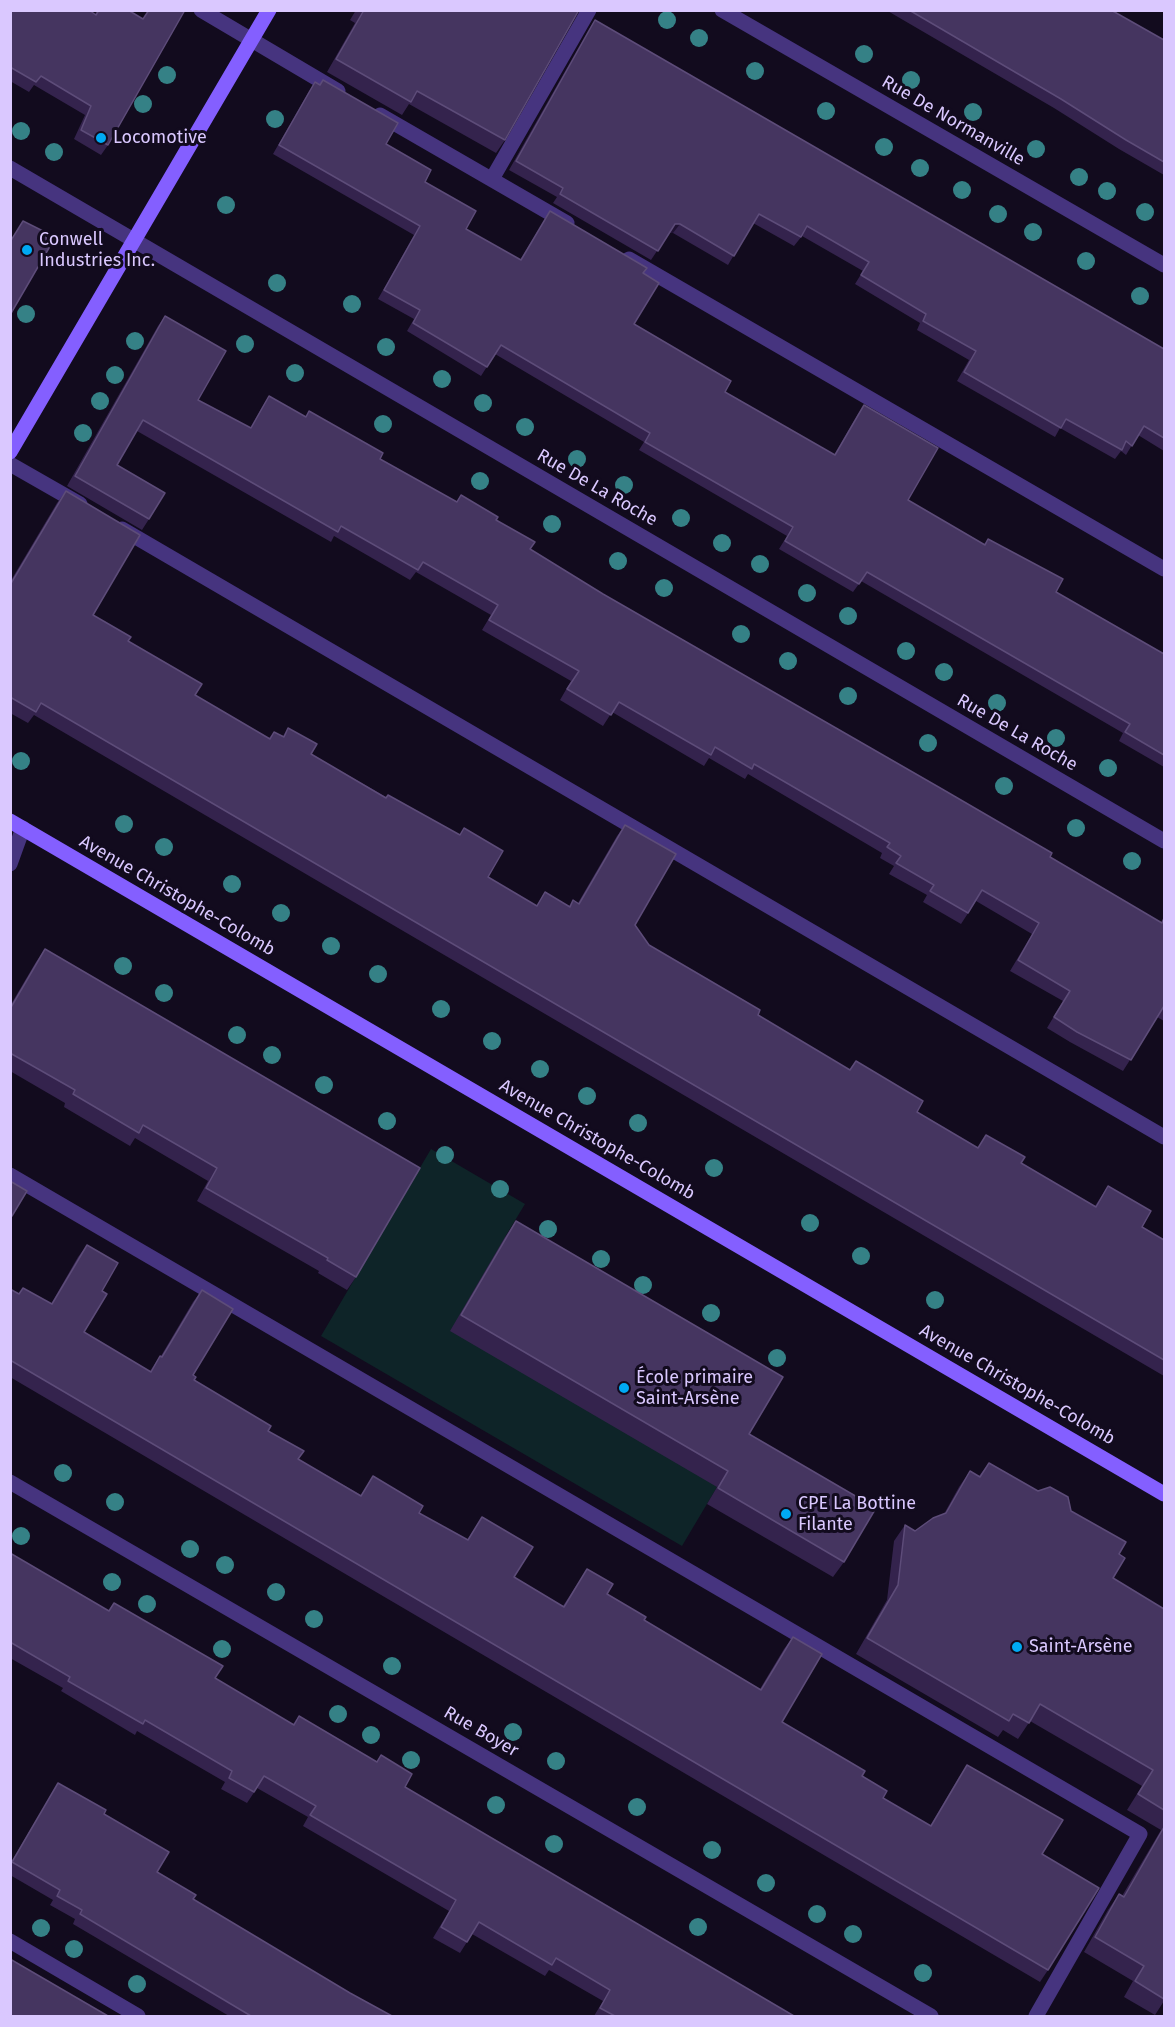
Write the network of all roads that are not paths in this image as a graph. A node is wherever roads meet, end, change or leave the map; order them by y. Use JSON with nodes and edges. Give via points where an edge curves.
{"nodes":[{"id":1,"x":201,"y":10,"type":"edge"},
{"id":2,"x":269,"y":10,"type":"edge"},
{"id":3,"x":589,"y":10,"type":"edge"},
{"id":4,"x":722,"y":10,"type":"edge"},
{"id":5,"x":252,"y":40,"type":"junction"},
{"id":6,"x":351,"y":98,"type":"edge"},
{"id":7,"x":371,"y":110,"type":"edge"},
{"id":8,"x":10,"y":168,"type":"edge"},
{"id":9,"x":492,"y":179,"type":"junction"},
{"id":10,"x":585,"y":233,"type":"edge"},
{"id":11,"x":134,"y":241,"type":"junction"},
{"id":12,"x":616,"y":251,"type":"edge"},
{"id":13,"x":1164,"y":265,"type":"edge"},
{"id":14,"x":10,"y":452,"type":"edge"},
{"id":15,"x":10,"y":464,"type":"edge"},
{"id":16,"x":1164,"y":569,"type":"edge"},
{"id":17,"x":17,"y":824,"type":"edge"},
{"id":18,"x":1164,"y":841,"type":"edge"},
{"id":19,"x":10,"y":864,"type":"edge"},
{"id":20,"x":1164,"y":1137,"type":"edge"},
{"id":21,"x":10,"y":1174,"type":"edge"},
{"id":22,"x":10,"y":1482,"type":"edge"},
{"id":23,"x":1164,"y":1494,"type":"edge"},
{"id":24,"x":10,"y":1941,"type":"edge"},
{"id":25,"x":138,"y":2016,"type":"edge"},
{"id":26,"x":931,"y":2016,"type":"edge"},
{"id":27,"x":1036,"y":2016,"type":"edge"}],
"edges":[{"from":1,"to":5,"type":"street"},
{"from":2,"to":5,"type":"main road"},
{"from":3,"to":9,"type":"street"},
{"from":4,"to":13,"type":"street","name":"Rue De Normanville"},
{"from":5,"to":6,"type":"street"},
{"from":5,"to":11,"type":"main road"},
{"from":7,"to":9,"type":"street"},
{"from":8,"to":11,"type":"street","name":"Rue De La Roche"},
{"from":9,"to":10,"type":"street"},
{"from":11,"to":14,"type":"main road"},
{"from":11,"to":18,"type":"street","name":"Rue De La Roche"},
{"from":12,"to":16,"type":"street"},
{"from":15,"to":20,"type":"street"},
{"from":17,"to":19,"type":"street"},
{"from":17,"to":23,"type":"main road","name":"Avenue Christophe-Colomb"},
{"from":21,"to":27,"type":"street","via":[[1140,1834]]},
{"from":22,"to":26,"type":"street","name":"Rue Boyer"},
{"from":24,"to":25,"type":"street"}]}
